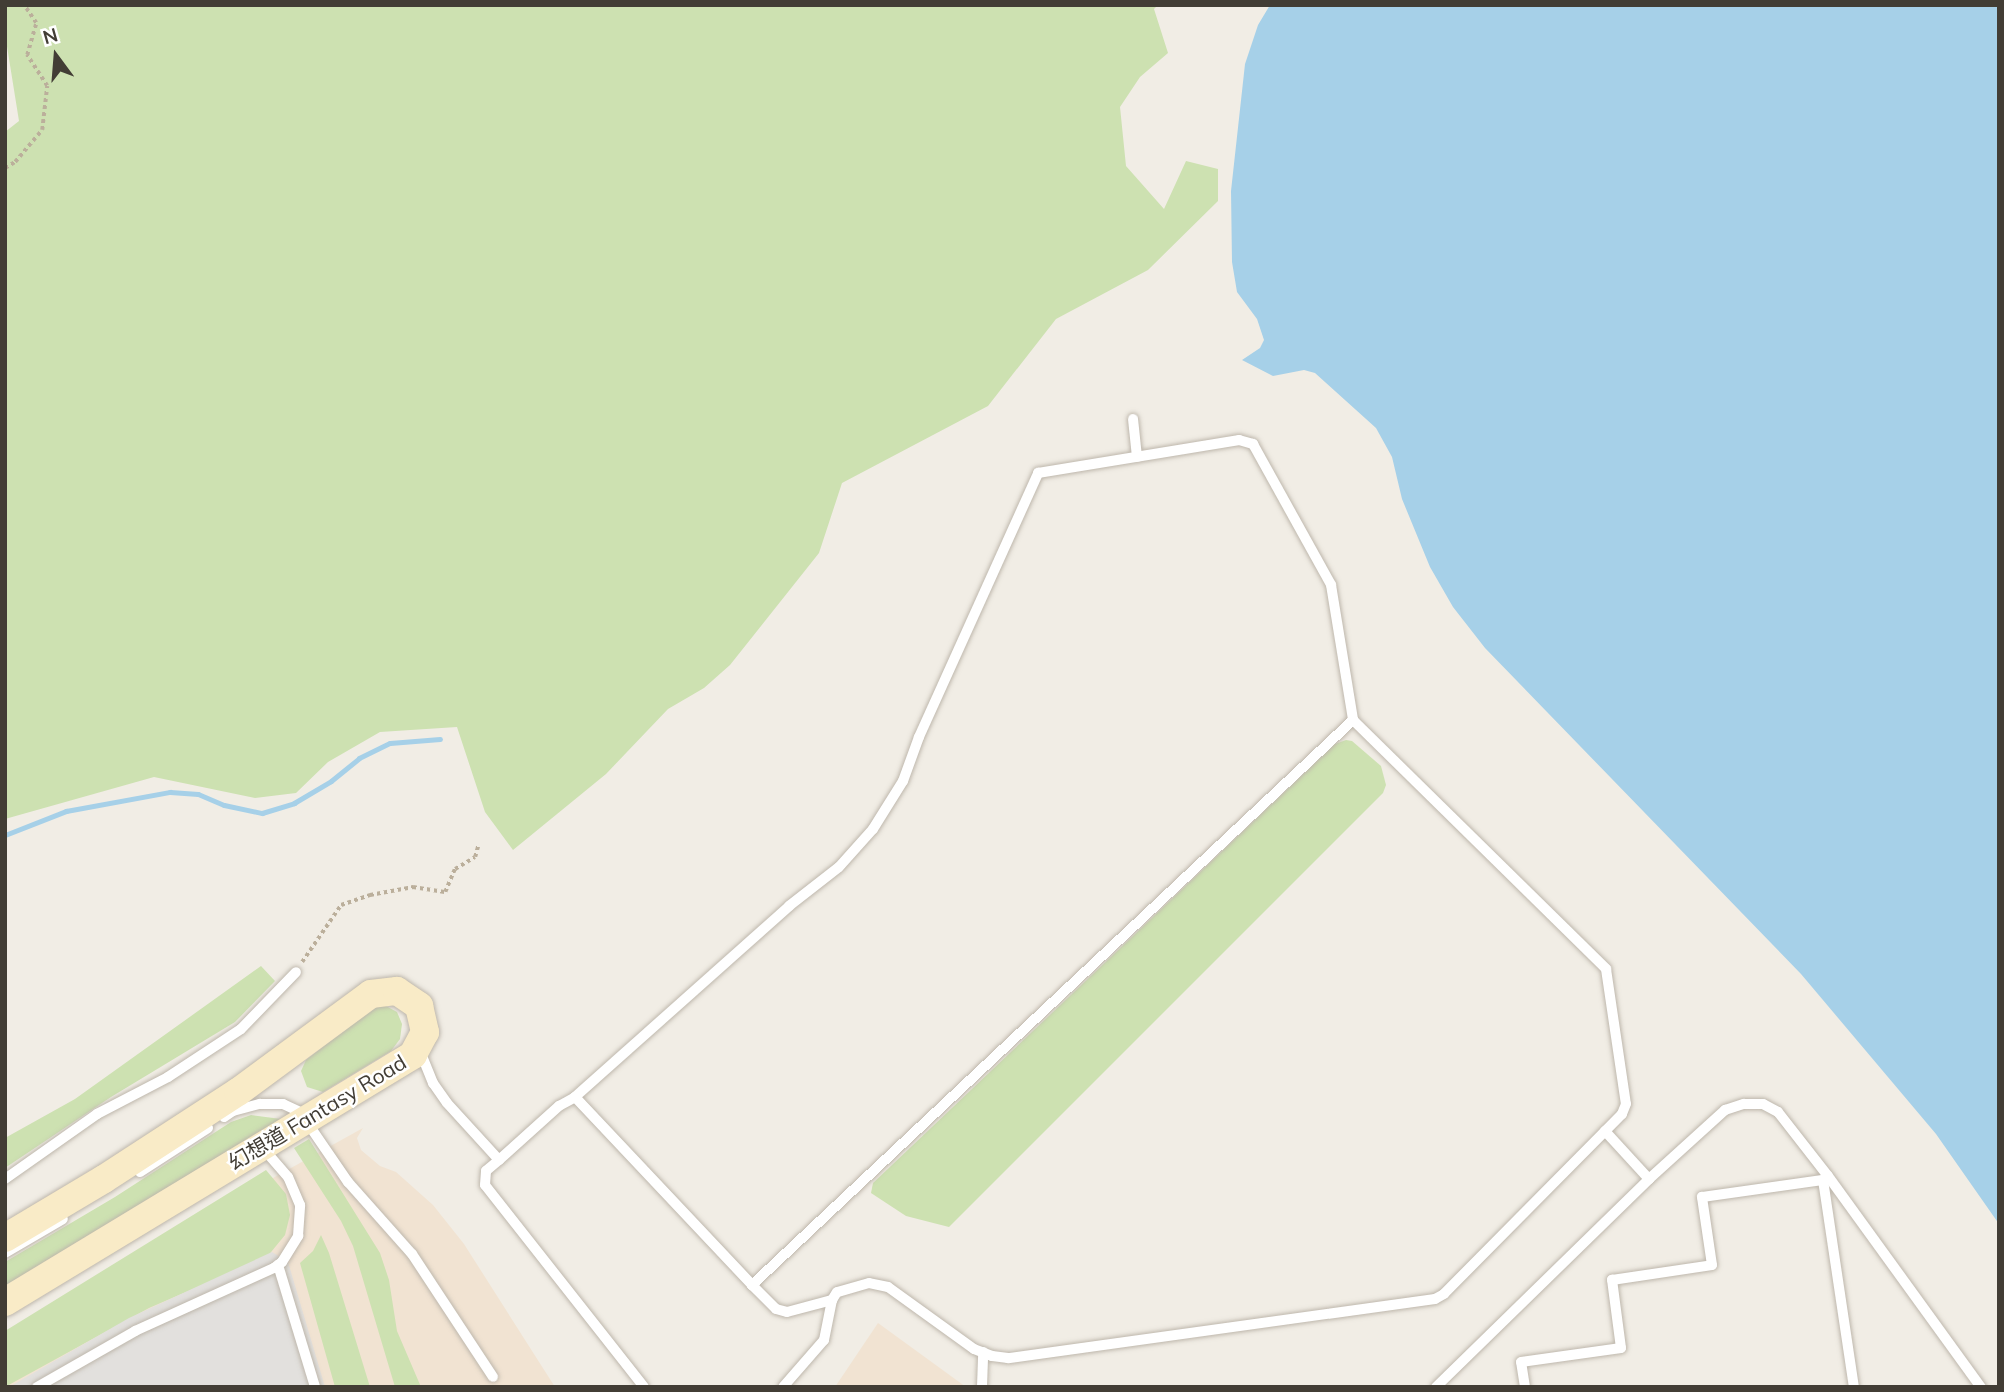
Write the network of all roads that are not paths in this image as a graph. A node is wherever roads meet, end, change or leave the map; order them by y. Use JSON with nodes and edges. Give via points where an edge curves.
{"nodes":[{"id":1,"x":1133,"y":419,"type":"dead end"},
{"id":2,"x":1137,"y":457,"type":"junction"},
{"id":3,"x":1353,"y":720,"type":"junction"},
{"id":4,"x":296,"y":972,"type":"road end"},
{"id":5,"x":419,"y":1048,"type":"junction"},
{"id":6,"x":575,"y":1097,"type":"junction"},
{"id":7,"x":307,"y":1119,"type":"junction"},
{"id":8,"x":1605,"y":1131,"type":"junction"},
{"id":9,"x":260,"y":1145,"type":"junction"},
{"id":10,"x":499,"y":1160,"type":"junction"},
{"id":11,"x":134,"y":1176,"type":"dead end"},
{"id":12,"x":1825,"y":1178,"type":"junction"},
{"id":13,"x":5,"y":1179,"type":"edge"},
{"id":14,"x":1649,"y":1179,"type":"junction"},
{"id":15,"x":79,"y":1210,"type":"dead end"},
{"id":16,"x":5,"y":1238,"type":"edge"},
{"id":17,"x":5,"y":1253,"type":"edge"},
{"id":18,"x":278,"y":1265,"type":"junction"},
{"id":19,"x":752,"y":1285,"type":"junction"},
{"id":20,"x":832,"y":1300,"type":"junction"},
{"id":21,"x":5,"y":1302,"type":"edge"},
{"id":22,"x":983,"y":1352,"type":"junction"},
{"id":23,"x":493,"y":1377,"type":"dead end"},
{"id":24,"x":37,"y":1387,"type":"edge"},
{"id":25,"x":315,"y":1387,"type":"edge"},
{"id":26,"x":644,"y":1387,"type":"edge"},
{"id":27,"x":783,"y":1387,"type":"edge"},
{"id":28,"x":982,"y":1387,"type":"edge"},
{"id":29,"x":1436,"y":1387,"type":"edge"},
{"id":30,"x":1525,"y":1387,"type":"edge"},
{"id":31,"x":1854,"y":1387,"type":"edge"},
{"id":32,"x":1981,"y":1387,"type":"edge"}],
"edges":[{"from":1,"to":2,"type":"lane"},
{"from":2,"to":3,"type":"lane","via":[[1240,440],[1253,444],[1331,585]]},
{"from":2,"to":6,"type":"lane","via":[[1038,473],[903,781],[873,829],[839,867]]},
{"from":3,"to":8,"type":"lane","via":[[1605,969],[1626,1104]]},
{"from":3,"to":19,"type":"lane"},
{"from":4,"to":13,"type":"lane","via":[[241,1029],[168,1077],[97,1114]]},
{"from":5,"to":7,"type":"main road","name":"幻想道 Fantasy Road"},
{"from":5,"to":10,"type":"lane","via":[[440,1093]]},
{"from":5,"to":16,"type":"main road","name":"幻想道 Fantasy Road","via":[[425,1023],[413,999],[397,991],[371,994],[238,1092]]},
{"from":6,"to":10,"type":"lane"},
{"from":6,"to":19,"type":"lane"},
{"from":7,"to":9,"type":"main road","name":"幻想道 Fantasy Road"},
{"from":7,"to":11,"type":"lane","via":[[283,1104],[247,1106]]},
{"from":7,"to":23,"type":"lane","via":[[348,1182],[412,1254]]},
{"from":8,"to":14,"type":"lane"},
{"from":8,"to":22,"type":"lane","via":[[1436,1298],[1008,1358]]},
{"from":9,"to":18,"type":"lane","via":[[288,1177],[300,1205],[298,1236]]},
{"from":9,"to":21,"type":"main road","name":"幻想道 Fantasy Road"},
{"from":10,"to":26,"type":"lane","via":[[486,1171],[485,1185]]},
{"from":12,"to":14,"type":"lane","via":[[1778,1112],[1763,1104],[1744,1104],[1725,1110]]},
{"from":12,"to":30,"type":"lane","via":[[1702,1197],[1712,1265],[1612,1280],[1621,1348],[1521,1362]]},
{"from":12,"to":31,"type":"lane"},
{"from":12,"to":32,"type":"lane"},
{"from":14,"to":29,"type":"lane"},
{"from":15,"to":17,"type":"lane"},
{"from":18,"to":24,"type":"lane","via":[[155,1320]]},
{"from":18,"to":25,"type":"lane"},
{"from":19,"to":20,"type":"lane","via":[[776,1309],[787,1312]]},
{"from":20,"to":22,"type":"lane","via":[[837,1292],[858,1285],[888,1287]]},
{"from":20,"to":27,"type":"lane","via":[[824,1340]]},
{"from":22,"to":28,"type":"lane"}]}
